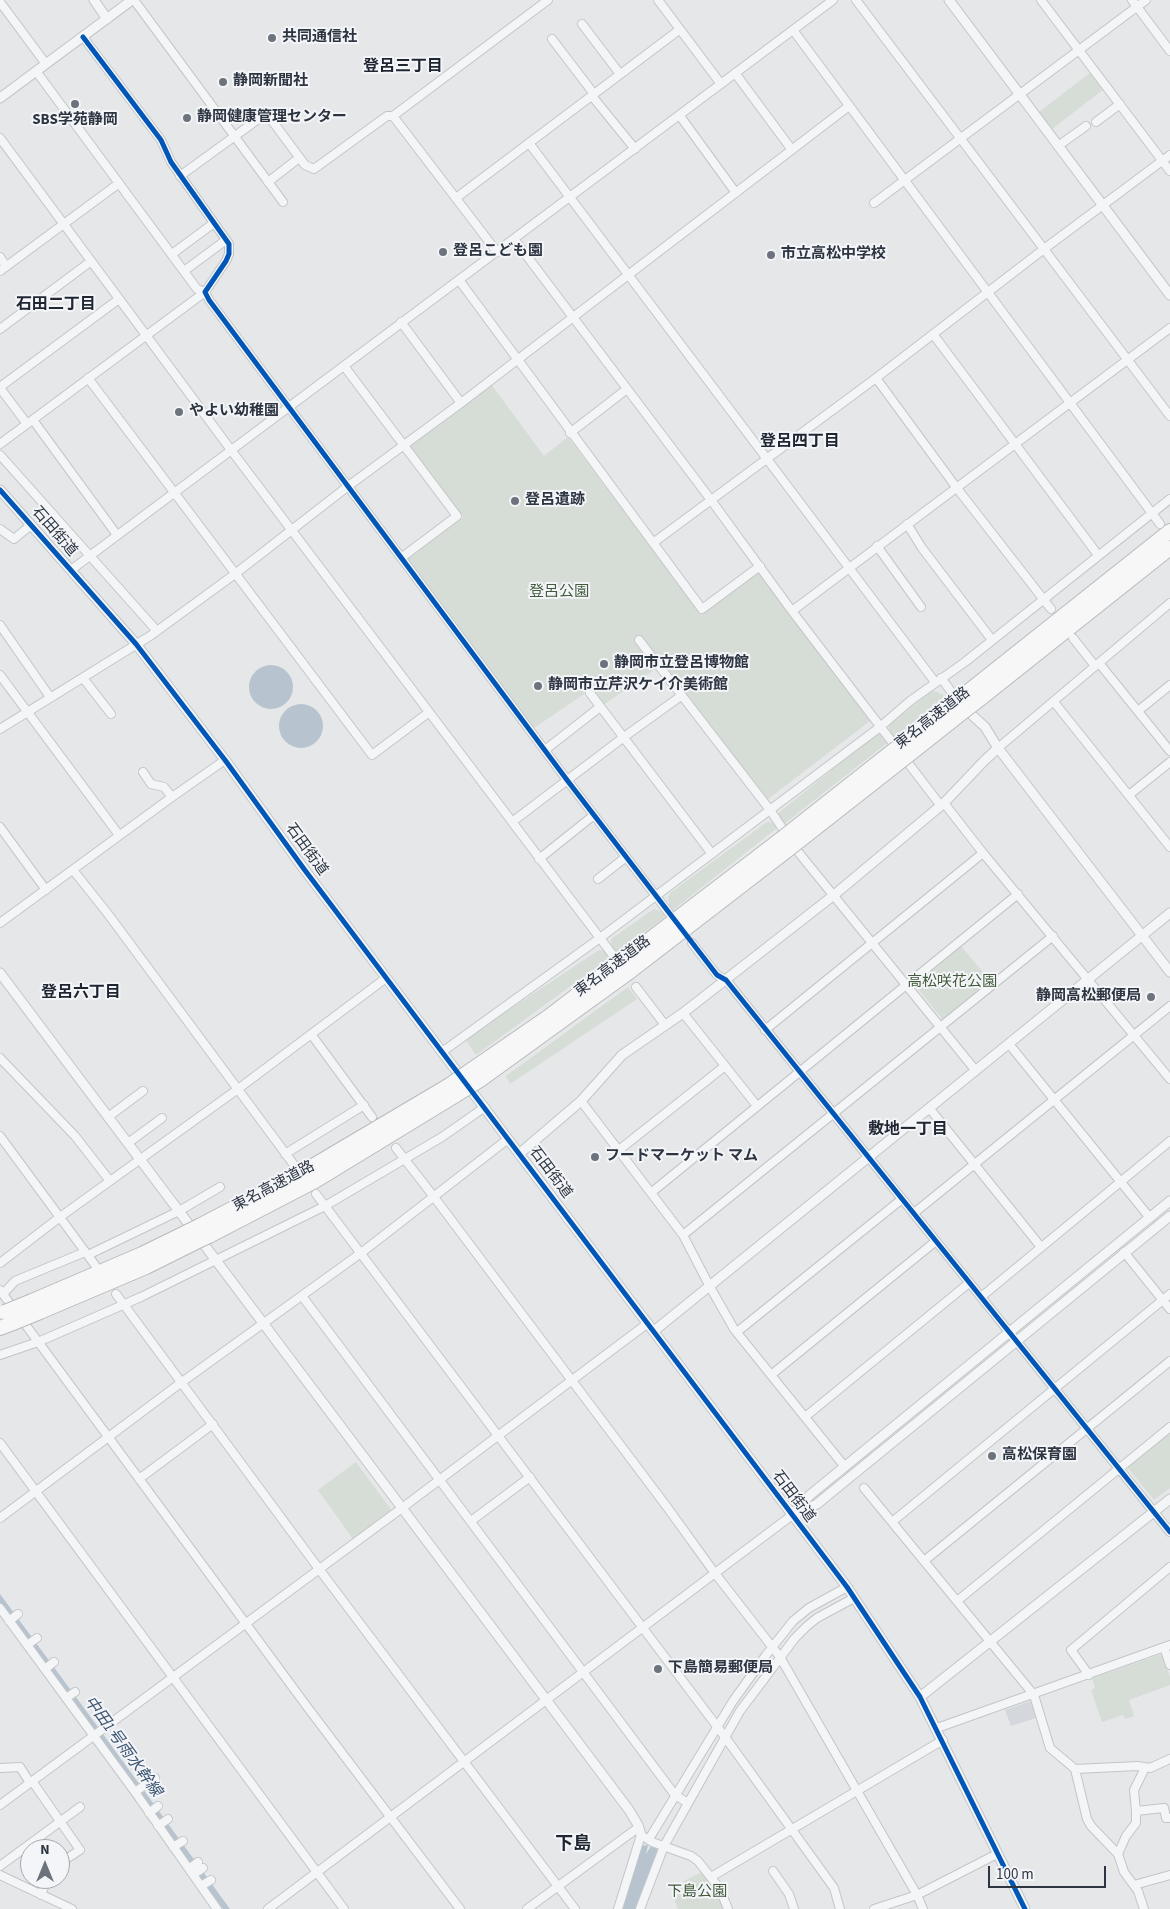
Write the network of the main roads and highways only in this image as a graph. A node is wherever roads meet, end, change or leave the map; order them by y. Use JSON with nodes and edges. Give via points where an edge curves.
{"nodes":[{"id":1,"x":1165,"y":527,"type":"edge"},
{"id":2,"x":1170,"y":548,"type":"edge"},
{"id":3,"x":975,"y":694,"type":"junction"},
{"id":4,"x":5,"y":1319,"type":"edge"}],
"edges":[{"from":1,"to":3,"type":"highway","name":"東名高速道路"},
{"from":2,"to":3,"type":"highway","name":"東名高速道路"},
{"from":3,"to":4,"type":"highway","name":"東名高速道路","bridge":true,"via":[[632,970],[314,1181],[205,1230],[146,1266]]}]}
